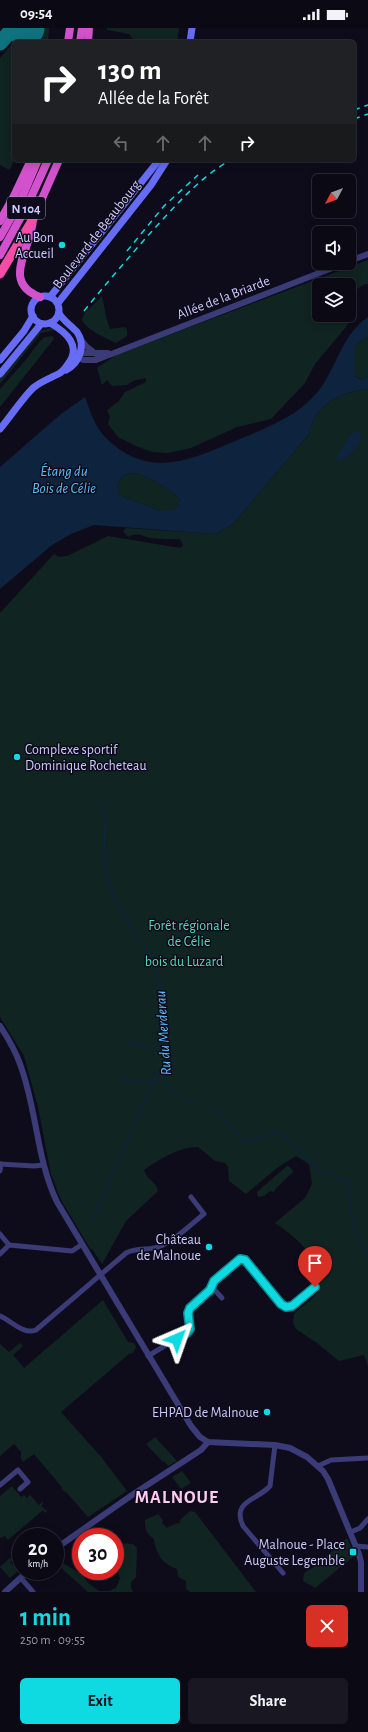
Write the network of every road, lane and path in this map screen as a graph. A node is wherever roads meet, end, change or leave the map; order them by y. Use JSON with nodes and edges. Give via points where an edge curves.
{"nodes":[{"id":1,"x":70,"y":28,"type":"edge"},
{"id":2,"x":82,"y":28,"type":"edge"},
{"id":3,"x":89,"y":28,"type":"edge"},
{"id":4,"x":192,"y":28,"type":"edge"},
{"id":5,"x":68,"y":40,"type":"edge"},
{"id":6,"x":80,"y":40,"type":"edge"},
{"id":7,"x":88,"y":40,"type":"edge"},
{"id":8,"x":190,"y":40,"type":"edge"},
{"id":9,"x":30,"y":162,"type":"edge"},
{"id":10,"x":37,"y":162,"type":"edge"},
{"id":11,"x":47,"y":162,"type":"edge"},
{"id":12,"x":58,"y":162,"type":"edge"},
{"id":13,"x":157,"y":162,"type":"edge"},
{"id":14,"x":166,"y":162,"type":"edge"},
{"id":15,"x":33,"y":219,"type":"junction"},
{"id":16,"x":0,"y":221,"type":"edge"},
{"id":17,"x":0,"y":237,"type":"edge"},
{"id":18,"x":368,"y":254,"type":"edge"},
{"id":19,"x":0,"y":255,"type":"edge"},
{"id":20,"x":356,"y":258,"type":"edge"},
{"id":21,"x":327,"y":270,"type":"edge"},
{"id":22,"x":0,"y":274,"type":"edge"},
{"id":23,"x":40,"y":297,"type":"junction"},
{"id":24,"x":50,"y":297,"type":"junction"},
{"id":25,"x":58,"y":304,"type":"junction"},
{"id":26,"x":59,"y":313,"type":"junction"},
{"id":27,"x":33,"y":316,"type":"junction"},
{"id":28,"x":41,"y":324,"type":"junction"},
{"id":29,"x":50,"y":324,"type":"junction"},
{"id":30,"x":79,"y":337,"type":"junction"},
{"id":31,"x":110,"y":353,"type":"junction"},
{"id":32,"x":96,"y":354,"type":"junction"},
{"id":33,"x":78,"y":355,"type":"junction"},
{"id":34,"x":0,"y":360,"type":"edge"},
{"id":35,"x":0,"y":374,"type":"edge"},
{"id":36,"x":0,"y":429,"type":"edge"},
{"id":37,"x":0,"y":1026,"type":"edge"},
{"id":38,"x":0,"y":1164,"type":"edge"},
{"id":39,"x":43,"y":1165,"type":"junction"},
{"id":40,"x":0,"y":1171,"type":"edge"},
{"id":41,"x":190,"y":1197,"type":"dead end"},
{"id":42,"x":0,"y":1234,"type":"edge"},
{"id":43,"x":10,"y":1245,"type":"junction"},
{"id":44,"x":81,"y":1245,"type":"junction"},
{"id":45,"x":0,"y":1254,"type":"edge"},
{"id":46,"x":100,"y":1276,"type":"junction"},
{"id":47,"x":212,"y":1287,"type":"junction"},
{"id":48,"x":315,"y":1287,"type":"dead end"},
{"id":49,"x":222,"y":1298,"type":"dead end"},
{"id":50,"x":0,"y":1316,"type":"edge"},
{"id":51,"x":148,"y":1356,"type":"junction"},
{"id":52,"x":208,"y":1442,"type":"junction"},
{"id":53,"x":276,"y":1445,"type":"junction"},
{"id":54,"x":368,"y":1458,"type":"edge"},
{"id":55,"x":318,"y":1466,"type":"junction"},
{"id":56,"x":0,"y":1485,"type":"edge"},
{"id":57,"x":20,"y":1489,"type":"dead end"},
{"id":58,"x":368,"y":1519,"type":"edge"},
{"id":59,"x":351,"y":1532,"type":"junction"},
{"id":60,"x":64,"y":1543,"type":"edge"},
{"id":61,"x":356,"y":1546,"type":"junction"},
{"id":62,"x":368,"y":1547,"type":"edge"},
{"id":63,"x":283,"y":1573,"type":"dead end"},
{"id":64,"x":19,"y":1580,"type":"edge"},
{"id":65,"x":23,"y":1580,"type":"edge"},
{"id":66,"x":5,"y":1592,"type":"edge"},
{"id":67,"x":33,"y":1592,"type":"edge"},
{"id":68,"x":361,"y":1592,"type":"edge"}],
"edges":[{"from":1,"to":5,"type":"highway"},
{"from":2,"to":6,"type":"highway"},
{"from":3,"to":7,"type":"highway"},
{"from":4,"to":8,"type":"main road"},
{"from":9,"to":16,"type":"highway"},
{"from":10,"to":17,"type":"highway","number":"N 104","via":[[21,200]]},
{"from":11,"to":19,"type":"highway","number":"N 104"},
{"from":12,"to":15,"type":"highway"},
{"from":13,"to":24,"type":"main road","name":"Boulevard de Beaubourg"},
{"from":14,"to":25,"type":"main road","name":"Boulevard de Beaubourg","via":[[151,185]]},
{"from":15,"to":22,"type":"highway"},
{"from":15,"to":23,"type":"highway","via":[[33,228],[20,257],[17,272],[23,289]]},
{"from":18,"to":20,"type":"street"},
{"from":21,"to":31,"type":"street","name":"Allée de la Briarde"},
{"from":23,"to":24,"type":"main road"},
{"from":23,"to":27,"type":"main road","via":[[32,306]]},
{"from":24,"to":25,"type":"main road"},
{"from":25,"to":26,"type":"main road"},
{"from":26,"to":29,"type":"main road"},
{"from":26,"to":30,"type":"main road"},
{"from":27,"to":28,"type":"main road"},
{"from":27,"to":34,"type":"main road"},
{"from":28,"to":29,"type":"main road"},
{"from":28,"to":35,"type":"main road"},
{"from":29,"to":33,"type":"main road","via":[[68,335]]},
{"from":30,"to":32,"type":"street"},
{"from":30,"to":33,"type":"main road"},
{"from":31,"to":32,"type":"street","name":"Allée de la Briarde"},
{"from":31,"to":33,"type":"street","name":"Allée de la Briarde","via":[[92,361]]},
{"from":32,"to":33,"type":"street","name":"Allée de la Briarde"},
{"from":33,"to":36,"type":"main road","via":[[73,366],[29,392]]},
{"from":37,"to":39,"type":"street","via":[[14,1050],[26,1081]]},
{"from":38,"to":39,"type":"street"},
{"from":38,"to":40,"type":"street"},
{"from":39,"to":44,"type":"street","via":[[48,1184]]},
{"from":41,"to":46,"type":"street","via":[[204,1214],[176,1238],[160,1247],[129,1252]]},
{"from":42,"to":43,"type":"street"},
{"from":43,"to":44,"type":"street","via":[[72,1251]]},
{"from":43,"to":45,"type":"street"},
{"from":44,"to":46,"type":"street"},
{"from":46,"to":50,"type":"street","via":[[33,1331],[24,1331]]},
{"from":46,"to":51,"type":"street"},
{"from":47,"to":48,"type":"street","via":[[214,1281],[240,1259],[245,1260],[286,1307],[292,1306]]},
{"from":47,"to":49,"type":"street"},
{"from":47,"to":51,"type":"street","via":[[188,1310],[189,1331]]},
{"from":51,"to":52,"type":"street","via":[[191,1426]]},
{"from":52,"to":53,"type":"street"},
{"from":52,"to":60,"type":"street","via":[[201,1450]]},
{"from":53,"to":55,"type":"street","via":[[297,1451]]},
{"from":53,"to":63,"type":"street","via":[[270,1486],[244,1504],[240,1518],[243,1526]]},
{"from":54,"to":55,"type":"street","via":[[335,1460]]},
{"from":55,"to":59,"type":"street","via":[[328,1479]]},
{"from":56,"to":57,"type":"street","via":[[18,1470],[28,1482]]},
{"from":58,"to":59,"type":"street","via":[[360,1528]]},
{"from":59,"to":61,"type":"street"},
{"from":61,"to":62,"type":"street"},
{"from":61,"to":68,"type":"street","via":[[361,1562]]},
{"from":64,"to":66,"type":"street"},
{"from":65,"to":67,"type":"street"}]}
